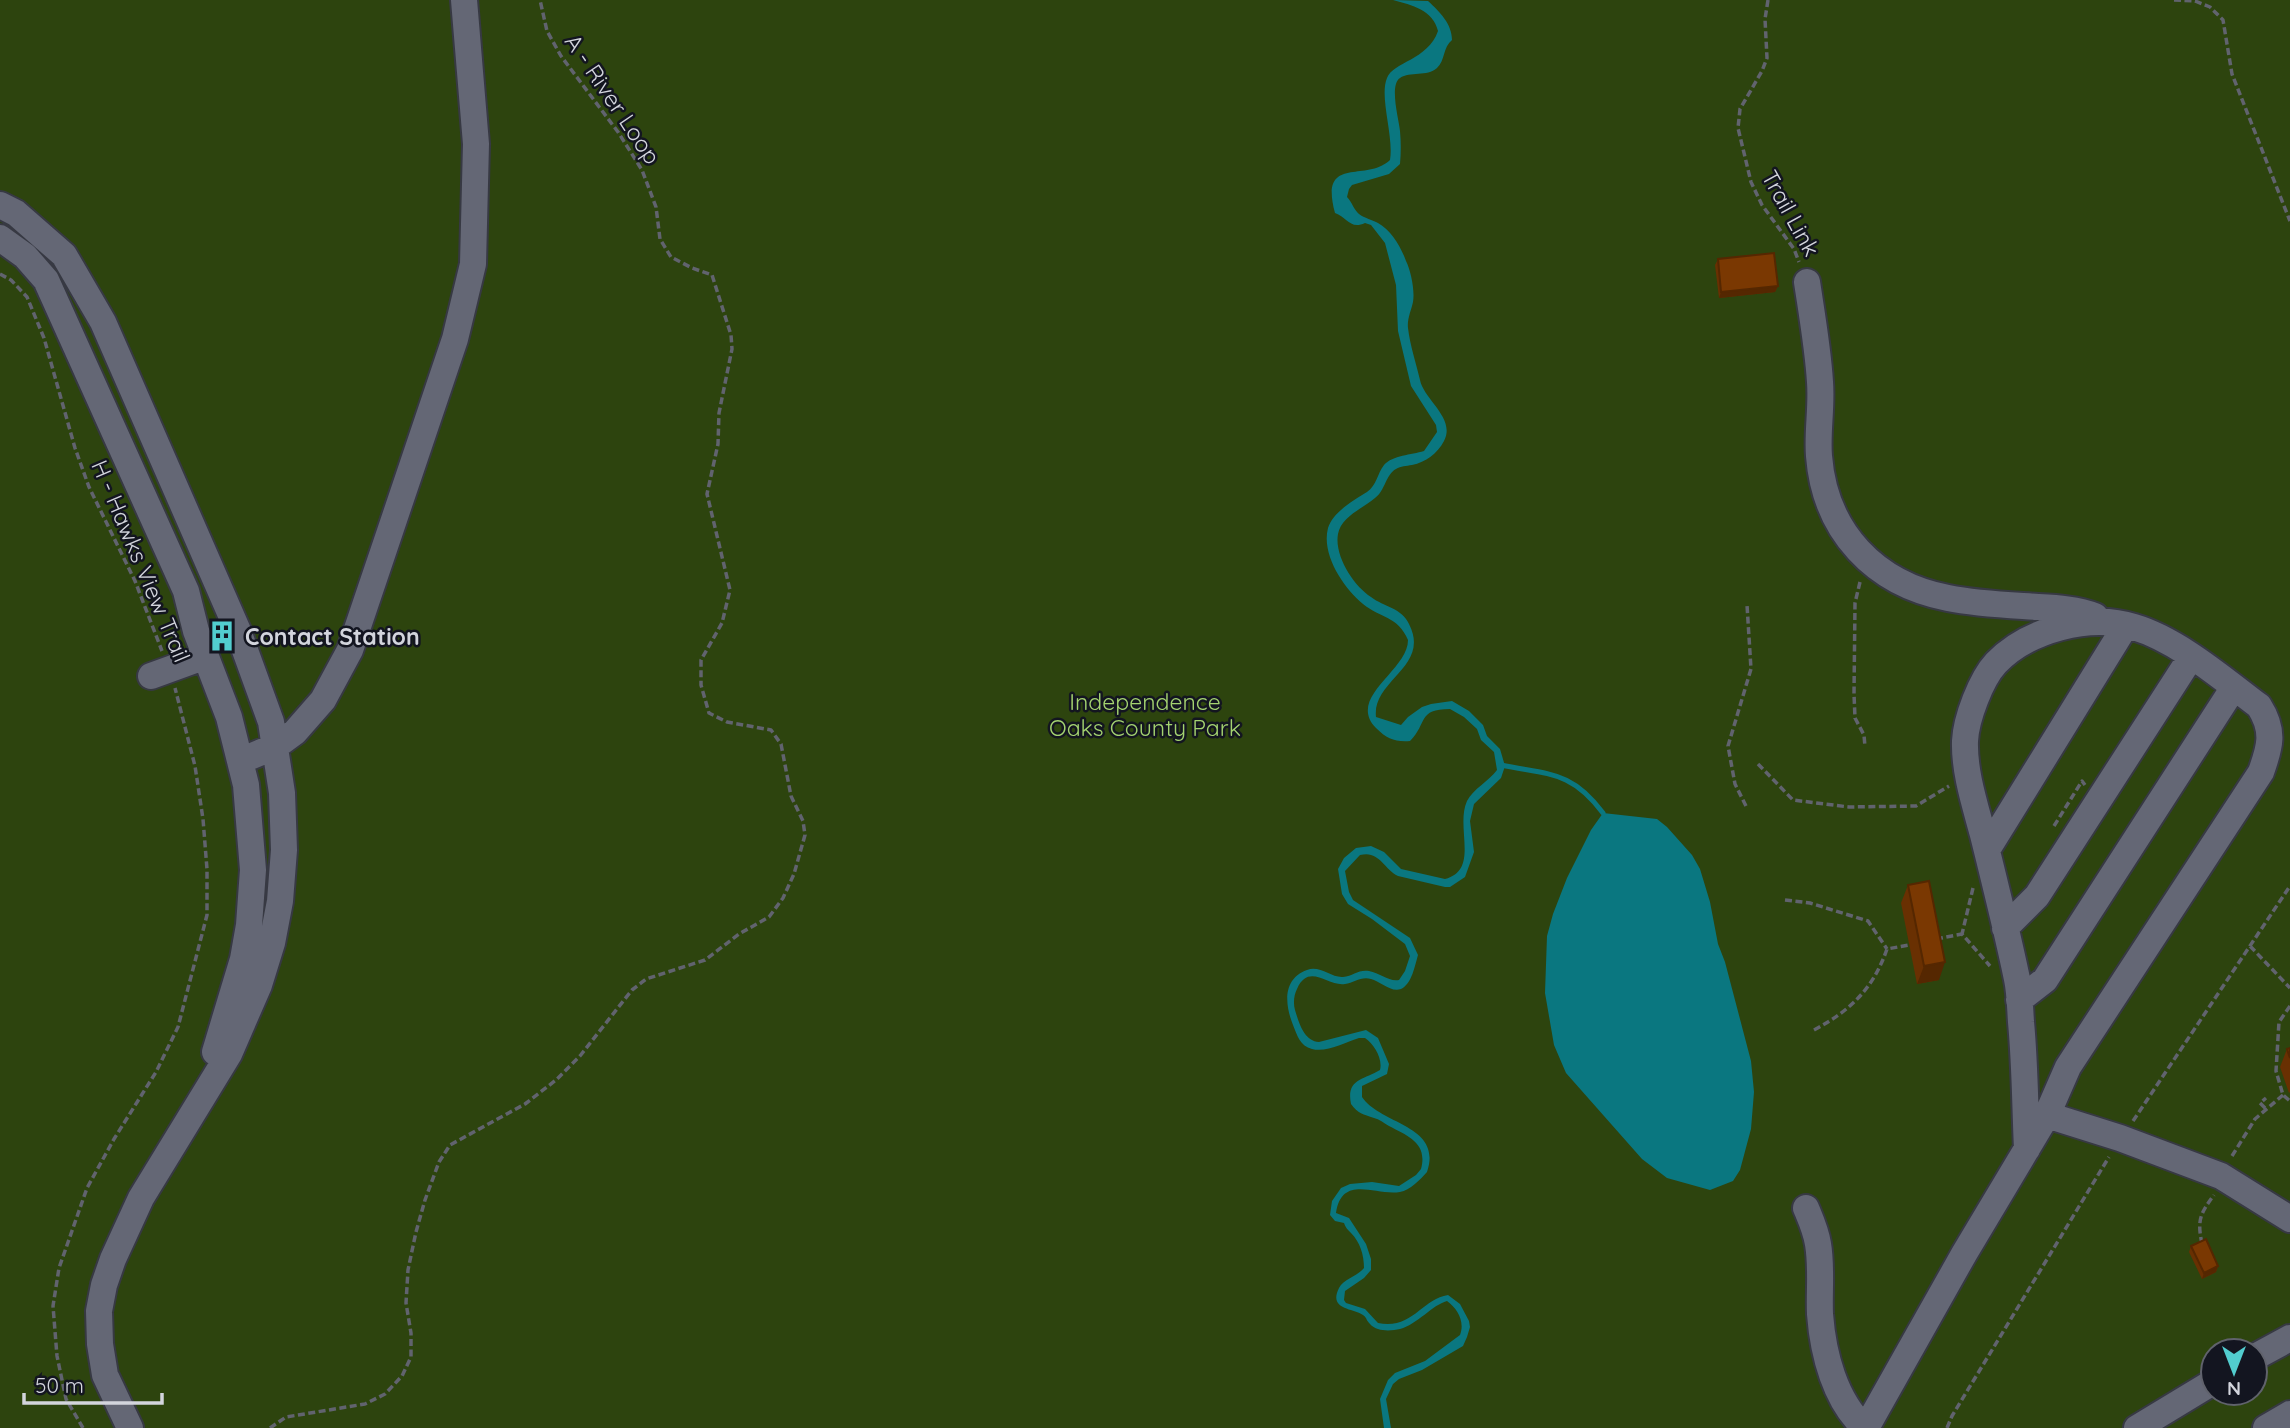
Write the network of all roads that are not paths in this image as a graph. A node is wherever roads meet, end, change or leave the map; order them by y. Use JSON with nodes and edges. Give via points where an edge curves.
{"nodes":[{"id":1,"x":464,"y":0,"type":"edge"},
{"id":2,"x":0,"y":205,"type":"edge"},
{"id":3,"x":0,"y":237,"type":"edge"},
{"id":4,"x":33,"y":245,"type":"junction"},
{"id":5,"x":1807,"y":282,"type":"road end"},
{"id":6,"x":216,"y":577,"type":"junction"},
{"id":7,"x":186,"y":592,"type":"junction"},
{"id":8,"x":2120,"y":624,"type":"junction"},
{"id":9,"x":206,"y":656,"type":"junction"},
{"id":10,"x":2191,"y":657,"type":"junction"},
{"id":11,"x":160,"y":673,"type":"road end"},
{"id":12,"x":2234,"y":687,"type":"junction"},
{"id":13,"x":276,"y":746,"type":"junction"},
{"id":14,"x":240,"y":761,"type":"junction"},
{"id":15,"x":1986,"y":850,"type":"junction"},
{"id":16,"x":2006,"y":928,"type":"junction"},
{"id":17,"x":2019,"y":1000,"type":"junction"},
{"id":18,"x":2024,"y":1053,"type":"junction"},
{"id":19,"x":2068,"y":1067,"type":"junction"},
{"id":20,"x":201,"y":1100,"type":"junction"},
{"id":21,"x":2047,"y":1115,"type":"junction"},
{"id":22,"x":2027,"y":1149,"type":"junction"},
{"id":23,"x":1806,"y":1208,"type":"dead end"},
{"id":24,"x":2290,"y":1219,"type":"edge"},
{"id":25,"x":2290,"y":1338,"type":"edge"},
{"id":26,"x":2269,"y":1349,"type":"edge"},
{"id":27,"x":2199,"y":1390,"type":"edge"},
{"id":28,"x":2290,"y":1414,"type":"edge"},
{"id":29,"x":130,"y":1428,"type":"edge"},
{"id":30,"x":1866,"y":1428,"type":"edge"},
{"id":31,"x":2137,"y":1428,"type":"edge"},
{"id":32,"x":2266,"y":1428,"type":"edge"}],
"edges":[{"from":1,"to":13,"type":"lane","via":[[476,144],[473,264],[455,339],[350,650],[323,700]]},
{"from":2,"to":4,"type":"lane","via":[[16,213]]},
{"from":3,"to":4,"type":"lane"},
{"from":4,"to":6,"type":"lane","via":[[64,255],[103,322]]},
{"from":4,"to":7,"type":"lane"},
{"from":5,"to":8,"type":"lane","via":[[1820,384],[1819,456],[1824,484],[1836,519],[1856,549],[1904,583],[1946,598],[2085,612]]},
{"from":6,"to":7,"type":"lane"},
{"from":6,"to":13,"type":"lane"},
{"from":7,"to":9,"type":"lane"},
{"from":8,"to":10,"type":"lane","via":[[2152,634]]},
{"from":8,"to":15,"type":"lane"},
{"from":8,"to":15,"type":"lane","via":[[2074,625],[2032,638],[1995,664],[1981,686],[1965,740]]},
{"from":9,"to":11,"type":"lane"},
{"from":9,"to":14,"type":"lane"},
{"from":10,"to":12,"type":"lane"},
{"from":10,"to":16,"type":"lane","via":[[2037,896]]},
{"from":12,"to":17,"type":"lane","via":[[2045,980]]},
{"from":12,"to":19,"type":"lane","via":[[2266,716],[2270,747],[2260,772]]},
{"from":13,"to":14,"type":"lane"},
{"from":13,"to":20,"type":"lane","via":[[284,850],[272,943],[245,1021]]},
{"from":14,"to":20,"type":"lane","via":[[253,870],[249,925]]},
{"from":15,"to":16,"type":"lane"},
{"from":16,"to":17,"type":"lane"},
{"from":17,"to":18,"type":"lane"},
{"from":18,"to":19,"type":"lane"},
{"from":18,"to":22,"type":"lane"},
{"from":19,"to":21,"type":"lane"},
{"from":20,"to":29,"type":"lane","via":[[141,1198],[104,1285],[99,1311],[103,1365]]},
{"from":21,"to":22,"type":"lane"},
{"from":21,"to":24,"type":"lane","via":[[2221,1176]]},
{"from":22,"to":30,"type":"lane"},
{"from":23,"to":30,"type":"lane","via":[[1818,1245],[1825,1349],[1847,1407]]},
{"from":25,"to":26,"type":"lane"},
{"from":27,"to":31,"type":"lane"},
{"from":28,"to":32,"type":"lane"}]}
